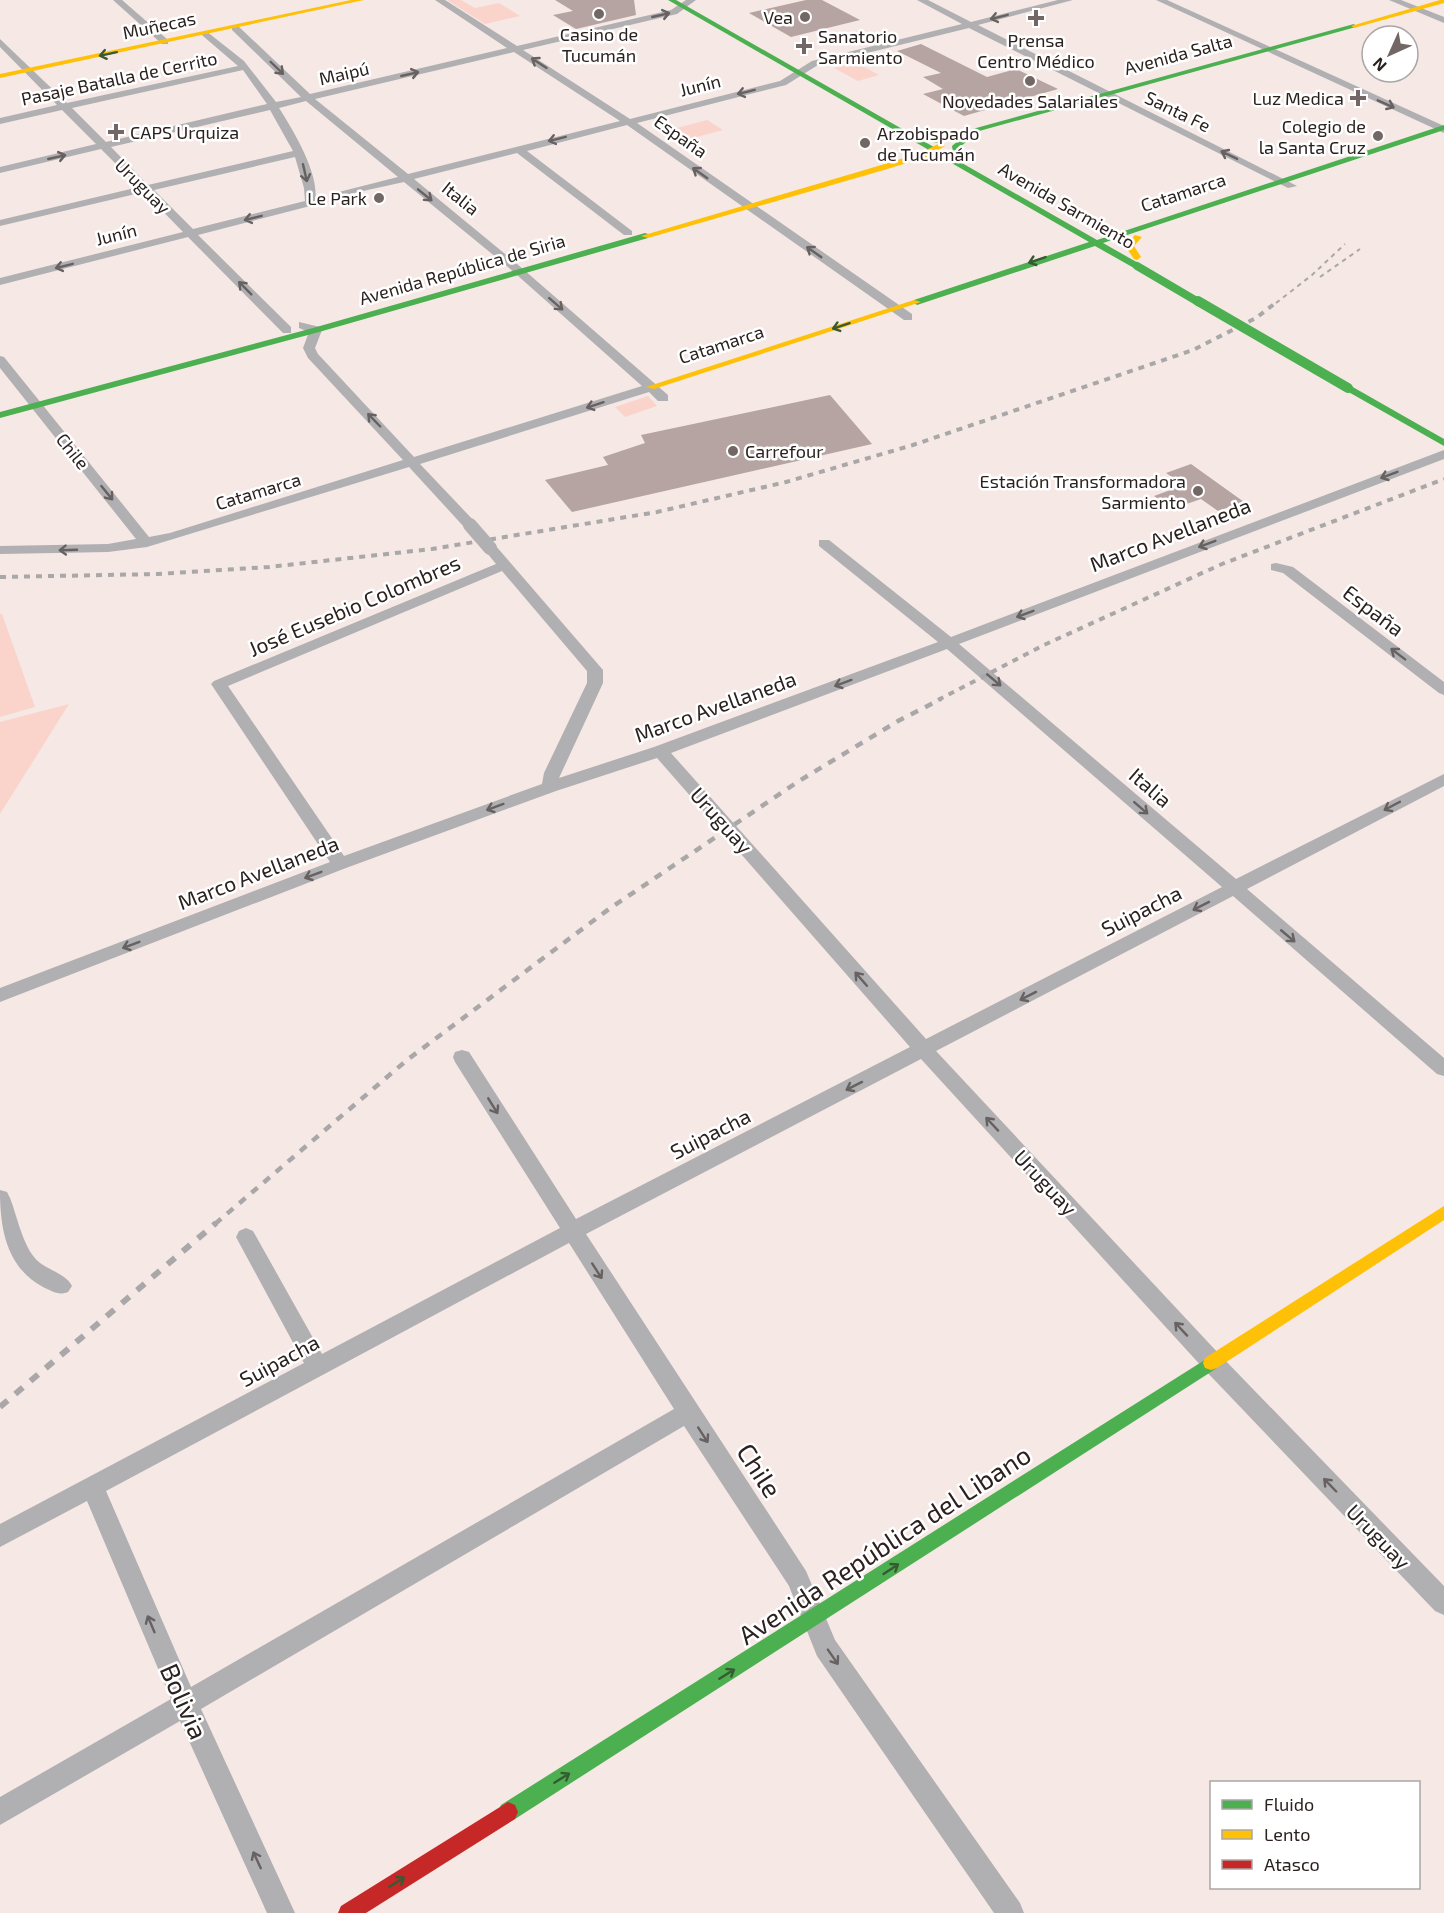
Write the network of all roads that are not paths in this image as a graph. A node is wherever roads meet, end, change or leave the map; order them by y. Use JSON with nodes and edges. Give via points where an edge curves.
{"nodes":[{"id":1,"x":117,"y":0,"type":"edge"},
{"id":2,"x":361,"y":0,"type":"edge"},
{"id":3,"x":439,"y":0,"type":"edge"},
{"id":4,"x":671,"y":0,"type":"edge"},
{"id":5,"x":921,"y":0,"type":"edge"},
{"id":6,"x":1069,"y":0,"type":"edge"},
{"id":7,"x":1160,"y":0,"type":"edge"},
{"id":8,"x":1393,"y":0,"type":"edge"},
{"id":9,"x":1444,"y":1,"type":"edge"},
{"id":10,"x":688,"y":2,"type":"edge"},
{"id":11,"x":1444,"y":8,"type":"edge"},
{"id":12,"x":1419,"y":10,"type":"junction"},
{"id":13,"x":1444,"y":20,"type":"edge"},
{"id":14,"x":969,"y":25,"type":"junction"},
{"id":15,"x":235,"y":27,"type":"junction"},
{"id":16,"x":206,"y":34,"type":"junction"},
{"id":17,"x":0,"y":42,"type":"edge"},
{"id":18,"x":165,"y":42,"type":"junction"},
{"id":19,"x":516,"y":49,"type":"junction"},
{"id":20,"x":1270,"y":52,"type":"junction"},
{"id":21,"x":245,"y":67,"type":"junction"},
{"id":22,"x":29,"y":70,"type":"junction"},
{"id":23,"x":803,"y":71,"type":"junction"},
{"id":24,"x":0,"y":76,"type":"edge"},
{"id":25,"x":1109,"y":96,"type":"junction"},
{"id":26,"x":308,"y":98,"type":"junction"},
{"id":27,"x":64,"y":106,"type":"junction"},
{"id":28,"x":274,"y":107,"type":"junction"},
{"id":29,"x":0,"y":121,"type":"edge"},
{"id":30,"x":627,"y":122,"type":"junction"},
{"id":31,"x":1443,"y":130,"type":"edge"},
{"id":32,"x":911,"y":134,"type":"junction"},
{"id":33,"x":963,"y":134,"type":"junction"},
{"id":34,"x":104,"y":146,"type":"junction"},
{"id":35,"x":932,"y":146,"type":"junction"},
{"id":36,"x":518,"y":149,"type":"junction"},
{"id":37,"x":298,"y":153,"type":"junction"},
{"id":38,"x":899,"y":159,"type":"junction"},
{"id":39,"x":960,"y":161,"type":"junction"},
{"id":40,"x":0,"y":170,"type":"edge"},
{"id":41,"x":404,"y":178,"type":"junction"},
{"id":42,"x":1287,"y":184,"type":"junction"},
{"id":43,"x":146,"y":189,"type":"junction"},
{"id":44,"x":335,"y":196,"type":"dead end"},
{"id":45,"x":744,"y":203,"type":"junction"},
{"id":46,"x":0,"y":224,"type":"edge"},
{"id":47,"x":628,"y":233,"type":"junction"},
{"id":48,"x":190,"y":234,"type":"junction"},
{"id":49,"x":1138,"y":237,"type":"junction"},
{"id":50,"x":1104,"y":243,"type":"junction"},
{"id":51,"x":1081,"y":258,"type":"junction"},
{"id":52,"x":1137,"y":262,"type":"junction"},
{"id":53,"x":516,"y":269,"type":"junction"},
{"id":54,"x":0,"y":282,"type":"edge"},
{"id":55,"x":903,"y":313,"type":"junction"},
{"id":56,"x":309,"y":328,"type":"junction"},
{"id":57,"x":287,"y":330,"type":"junction"},
{"id":58,"x":0,"y":360,"type":"edge"},
{"id":59,"x":1353,"y":385,"type":"junction"},
{"id":60,"x":651,"y":387,"type":"junction"},
{"id":61,"x":663,"y":398,"type":"joint"},
{"id":62,"x":34,"y":403,"type":"junction"},
{"id":63,"x":0,"y":406,"type":"edge"},
{"id":64,"x":0,"y":415,"type":"edge"},
{"id":65,"x":1444,"y":431,"type":"edge"},
{"id":66,"x":1444,"y":443,"type":"edge"},
{"id":67,"x":1444,"y":454,"type":"edge"},
{"id":68,"x":414,"y":463,"type":"junction"},
{"id":69,"x":147,"y":543,"type":"junction"},
{"id":70,"x":824,"y":543,"type":"dead end"},
{"id":71,"x":0,"y":550,"type":"edge"},
{"id":72,"x":505,"y":565,"type":"junction"},
{"id":73,"x":1276,"y":567,"type":"dead end"},
{"id":74,"x":949,"y":643,"type":"junction"},
{"id":75,"x":1444,"y":690,"type":"edge"},
{"id":76,"x":660,"y":751,"type":"junction"},
{"id":77,"x":1444,"y":779,"type":"edge"},
{"id":78,"x":550,"y":787,"type":"junction"},
{"id":79,"x":340,"y":864,"type":"junction"},
{"id":80,"x":1234,"y":889,"type":"junction"},
{"id":81,"x":0,"y":995,"type":"edge"},
{"id":82,"x":924,"y":1050,"type":"junction"},
{"id":83,"x":462,"y":1057,"type":"dead end"},
{"id":84,"x":1444,"y":1069,"type":"edge"},
{"id":85,"x":0,"y":1198,"type":"edge"},
{"id":86,"x":1444,"y":1212,"type":"edge"},
{"id":87,"x":572,"y":1231,"type":"junction"},
{"id":88,"x":246,"y":1237,"type":"dead end"},
{"id":89,"x":61,"y":1286,"type":"dead end"},
{"id":90,"x":1212,"y":1362,"type":"junction"},
{"id":91,"x":317,"y":1366,"type":"junction"},
{"id":92,"x":688,"y":1412,"type":"junction"},
{"id":93,"x":93,"y":1488,"type":"junction"},
{"id":94,"x":0,"y":1536,"type":"edge"},
{"id":95,"x":1444,"y":1603,"type":"edge"},
{"id":96,"x":815,"y":1618,"type":"junction"},
{"id":97,"x":186,"y":1706,"type":"junction"},
{"id":98,"x":0,"y":1812,"type":"edge"},
{"id":99,"x":281,"y":1913,"type":"edge"},
{"id":100,"x":348,"y":1913,"type":"edge"},
{"id":101,"x":1010,"y":1913,"type":"edge"}],
"edges":[{"from":1,"to":18,"type":"street"},
{"from":2,"to":15,"type":"main road","name":"Muñecas"},
{"from":3,"to":19,"type":"street","name":"España"},
{"from":4,"to":10,"type":"main road","name":"Avenida Sarmiento"},
{"from":5,"to":14,"type":"street","name":"Santa Fe"},
{"from":6,"to":14,"type":"street","name":"Junín","one_way":true},
{"from":7,"to":20,"type":"street"},
{"from":8,"to":12,"type":"street"},
{"from":9,"to":12,"type":"main road","name":"Avenida Salta"},
{"from":19,"to":10,"type":"street","name":"Maipú","one_way":true},
{"from":10,"to":23,"type":"main road","name":"Avenida Sarmiento"},
{"from":11,"to":12,"type":"main road","name":"Avenida Salta"},
{"from":12,"to":13,"type":"street"},
{"from":12,"to":20,"type":"main road","name":"Avenida Salta"},
{"from":14,"to":23,"type":"street","name":"Junín"},
{"from":14,"to":25,"type":"street","name":"Santa Fe"},
{"from":15,"to":16,"type":"main road","name":"Muñecas"},
{"from":15,"to":26,"type":"street","name":"Italia","one_way":true},
{"from":16,"to":18,"type":"main road","name":"Muñecas"},
{"from":16,"to":21,"type":"street"},
{"from":17,"to":22,"type":"street","name":"Uruguay"},
{"from":18,"to":22,"type":"main road","name":"Muñecas","one_way":true},
{"from":26,"to":19,"type":"street","name":"Maipú","one_way":true},
{"from":30,"to":19,"type":"street","name":"España","one_way":true},
{"from":20,"to":25,"type":"main road","name":"Avenida Salta"},
{"from":20,"to":31,"type":"street","one_way":true},
{"from":21,"to":27,"type":"street","name":"Pasaje Batalla de Cerrito"},
{"from":21,"to":28,"type":"street"},
{"from":22,"to":24,"type":"main road","name":"Muñecas"},
{"from":22,"to":27,"type":"street","name":"Uruguay"},
{"from":23,"to":30,"type":"street","name":"Junín","one_way":true,"via":[[783,83]]},
{"from":23,"to":32,"type":"main road","name":"Avenida Sarmiento"},
{"from":25,"to":33,"type":"main road","name":"Avenida Salta"},
{"from":42,"to":25,"type":"street","name":"Santa Fe","one_way":true},
{"from":26,"to":28,"type":"street","name":"Maipú"},
{"from":26,"to":41,"type":"street","name":"Italia"},
{"from":27,"to":29,"type":"street","name":"Pasaje Batalla de Cerrito"},
{"from":27,"to":34,"type":"street","name":"Uruguay"},
{"from":28,"to":34,"type":"street","name":"Maipú"},
{"from":28,"to":37,"type":"street"},
{"from":30,"to":36,"type":"street","name":"Junín","one_way":true},
{"from":45,"to":30,"type":"street","name":"España","one_way":true},
{"from":31,"to":42,"type":"main road","name":"Catamarca"},
{"from":32,"to":33,"type":"main road"},
{"from":32,"to":35,"type":"main road","name":"Avenida Sarmiento"},
{"from":32,"to":38,"type":"main road","via":[[911,146]]},
{"from":33,"to":35,"type":"main road","name":"Avenida Salta"},
{"from":33,"to":39,"type":"main road","via":[[956,146]]},
{"from":40,"to":34,"type":"street","name":"Maipú","one_way":true},
{"from":34,"to":43,"type":"street","name":"Uruguay"},
{"from":35,"to":38,"type":"main road","name":"Avenida República de Siria"},
{"from":35,"to":39,"type":"main road","name":"Avenida Sarmiento"},
{"from":36,"to":41,"type":"street","name":"Junín"},
{"from":36,"to":47,"type":"street"},
{"from":37,"to":43,"type":"street"},
{"from":37,"to":48,"type":"street","name":"Junín","one_way":true,"via":[[310,203]]},
{"from":38,"to":39,"type":"main road"},
{"from":38,"to":45,"type":"main road","name":"Avenida República de Siria"},
{"from":39,"to":50,"type":"main road","name":"Avenida Sarmiento"},
{"from":41,"to":44,"type":"street","name":"Junín"},
{"from":41,"to":53,"type":"street","name":"Italia","one_way":true},
{"from":42,"to":49,"type":"main road","name":"Catamarca"},
{"from":42,"to":50,"type":"main road","name":"Catamarca"},
{"from":43,"to":46,"type":"street"},
{"from":43,"to":48,"type":"street","name":"Uruguay"},
{"from":45,"to":47,"type":"main road","name":"Avenida República de Siria"},
{"from":45,"to":53,"type":"main road","name":"Avenida República de Siria"},
{"from":55,"to":45,"type":"street","name":"España","one_way":true},
{"from":47,"to":53,"type":"main road","name":"Avenida República de Siria"},
{"from":48,"to":54,"type":"street","name":"Junín","one_way":true},
{"from":57,"to":48,"type":"street","name":"Uruguay","one_way":true},
{"from":49,"to":50,"type":"main road","name":"Catamarca"},
{"from":49,"to":52,"type":"main road","via":[[1129,246]]},
{"from":50,"to":51,"type":"main road","name":"Catamarca"},
{"from":50,"to":52,"type":"main road","name":"Avenida Sarmiento"},
{"from":50,"to":55,"type":"main road","name":"Catamarca","one_way":true,"via":[[970,283]]},
{"from":51,"to":52,"type":"main road","via":[[1109,256]]},
{"from":51,"to":55,"type":"main road","name":"Catamarca"},
{"from":52,"to":59,"type":"main road","name":"Avenida Sarmiento"},
{"from":53,"to":56,"type":"main road","name":"Avenida República de Siria"},
{"from":53,"to":60,"type":"street","name":"Italia","one_way":true},
{"from":55,"to":60,"type":"main road","name":"Catamarca","one_way":true},
{"from":55,"to":61,"type":"main road","name":"Catamarca"},
{"from":56,"to":57,"type":"main road","name":"Avenida República de Siria"},
{"from":56,"to":62,"type":"main road","name":"Avenida República de Siria"},
{"from":68,"to":56,"type":"street","one_way":true,"via":[[312,355]]},
{"from":57,"to":62,"type":"main road","name":"Avenida República de Siria"},
{"from":58,"to":62,"type":"street","name":"Chile"},
{"from":59,"to":65,"type":"main road","name":"Avenida Sarmiento"},
{"from":59,"to":66,"type":"main road","name":"Avenida Sarmiento"},
{"from":60,"to":61,"type":"street","name":"Italia"},
{"from":60,"to":68,"type":"street","name":"Catamarca","one_way":true},
{"from":62,"to":63,"type":"main road","name":"Avenida República de Siria"},
{"from":62,"to":64,"type":"main road","name":"Avenida República de Siria"},
{"from":62,"to":69,"type":"street","name":"Chile","one_way":true},
{"from":67,"to":74,"type":"street","name":"Marco Avellaneda","one_way":true},
{"from":68,"to":69,"type":"street","name":"Catamarca"},
{"from":68,"to":72,"type":"street","bridge":true},
{"from":69,"to":71,"type":"street","name":"Catamarca","one_way":true,"via":[[108,548]]},
{"from":70,"to":74,"type":"street","name":"Italia"},
{"from":72,"to":78,"type":"street","via":[[595,670],[595,682],[552,773]]},
{"from":72,"to":79,"type":"street","name":"José Eusebio Colombres","via":[[219,684]]},
{"from":75,"to":73,"type":"street","name":"España","one_way":true,"via":[[1288,570]]},
{"from":74,"to":76,"type":"street","name":"Marco Avellaneda","one_way":true},
{"from":74,"to":80,"type":"street","name":"Italia","one_way":true},
{"from":76,"to":78,"type":"street","name":"Marco Avellaneda"},
{"from":82,"to":76,"type":"street","name":"Uruguay","one_way":true},
{"from":77,"to":80,"type":"street","name":"Suipacha","one_way":true},
{"from":78,"to":79,"type":"street","name":"Marco Avellaneda","one_way":true},
{"from":79,"to":81,"type":"street","name":"Marco Avellaneda","one_way":true},
{"from":80,"to":82,"type":"street","name":"Suipacha","one_way":true},
{"from":80,"to":84,"type":"street","name":"Italia","one_way":true},
{"from":82,"to":87,"type":"street","name":"Suipacha","one_way":true},
{"from":90,"to":82,"type":"street","name":"Uruguay","one_way":true},
{"from":83,"to":87,"type":"street","name":"Chile","one_way":true},
{"from":85,"to":89,"type":"street","via":[[24,1260],[36,1273]]},
{"from":86,"to":90,"type":"main road","name":"Avenida República del Libano"},
{"from":87,"to":91,"type":"street","name":"Suipacha"},
{"from":87,"to":92,"type":"street","name":"Chile","one_way":true},
{"from":88,"to":91,"type":"street"},
{"from":95,"to":90,"type":"street","name":"Uruguay","one_way":true},
{"from":96,"to":90,"type":"main road","name":"Avenida República del Libano","one_way":true},
{"from":91,"to":93,"type":"street","name":"Suipacha"},
{"from":92,"to":96,"type":"street","name":"Chile","one_way":true,"via":[[798,1579]]},
{"from":92,"to":97,"type":"street"},
{"from":93,"to":94,"type":"street","name":"Suipacha"},
{"from":97,"to":93,"type":"street","name":"Bolivia","one_way":true},
{"from":100,"to":96,"type":"main road","name":"Avenida República del Libano","one_way":true},
{"from":96,"to":101,"type":"street","name":"Chile","one_way":true,"via":[[826,1648]]},
{"from":97,"to":98,"type":"street"},
{"from":99,"to":97,"type":"street","name":"Bolivia","one_way":true}]}
